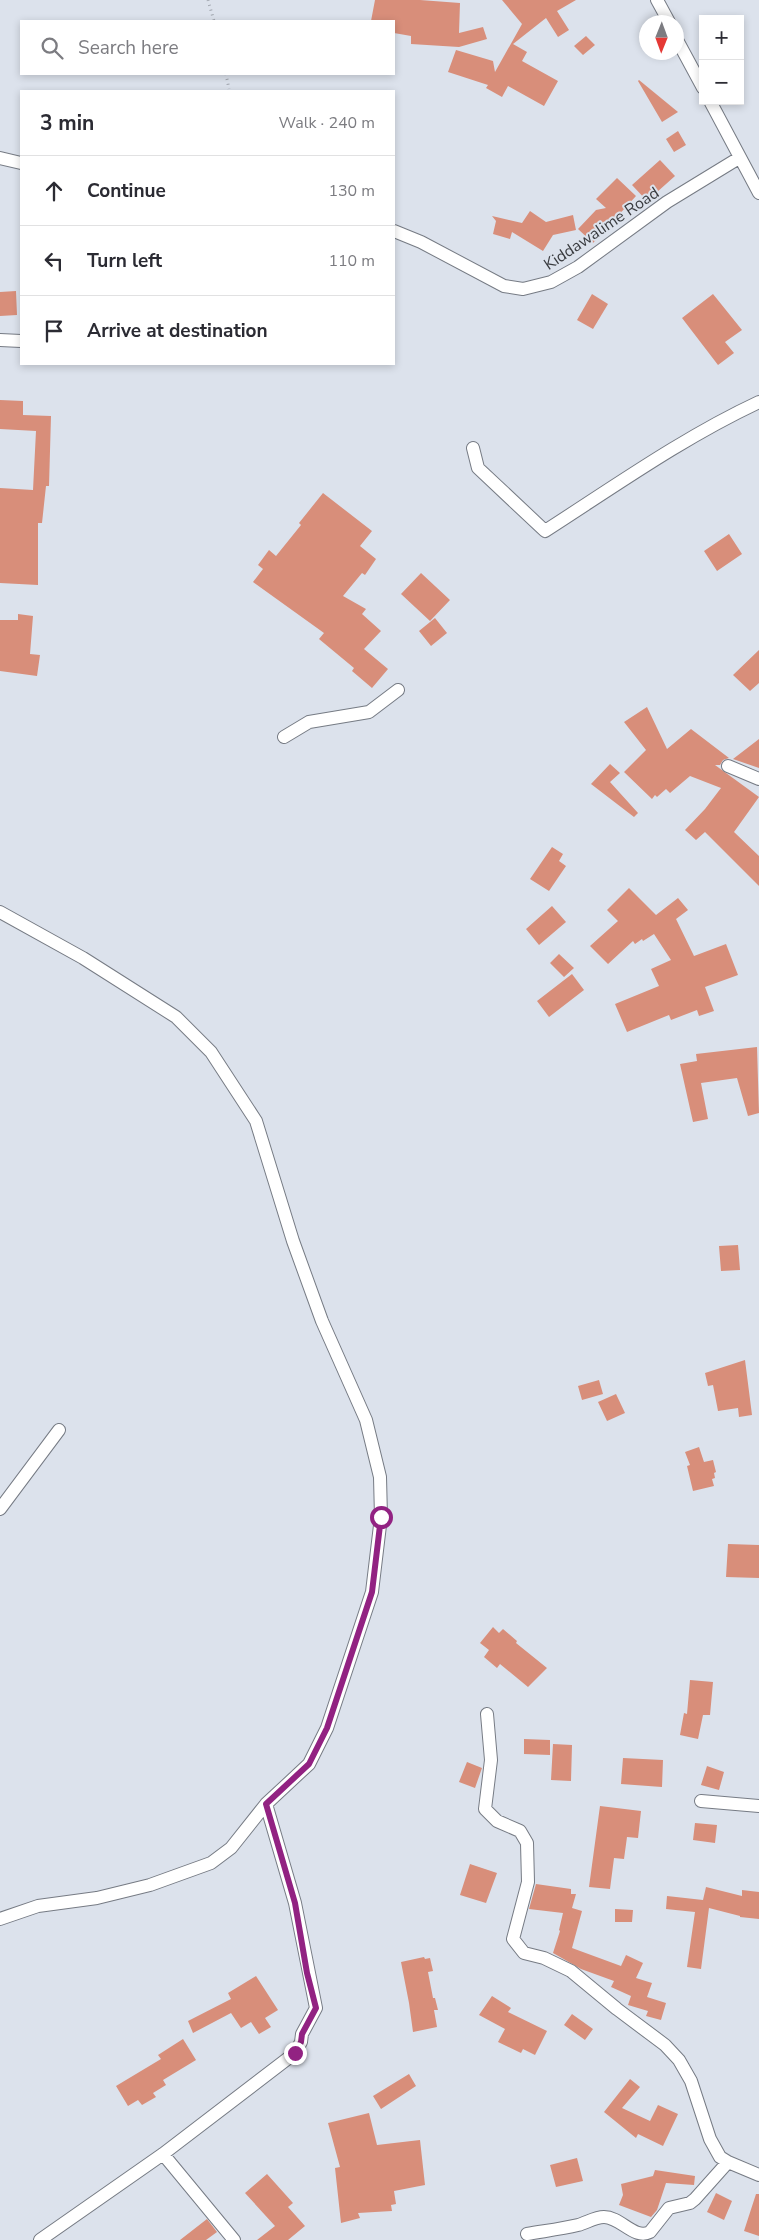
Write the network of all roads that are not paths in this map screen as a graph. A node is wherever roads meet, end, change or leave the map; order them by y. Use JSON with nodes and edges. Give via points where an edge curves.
{"nodes":[{"id":1,"x":657,"y":0,"type":"edge"},
{"id":2,"x":664,"y":15,"type":"edge"},
{"id":3,"x":684,"y":53,"type":"edge"},
{"id":4,"x":699,"y":81,"type":"edge"},
{"id":5,"x":712,"y":105,"type":"edge"},
{"id":6,"x":0,"y":158,"type":"edge"},
{"id":7,"x":739,"y":158,"type":"junction"},
{"id":8,"x":20,"y":163,"type":"edge"},
{"id":9,"x":759,"y":193,"type":"edge"},
{"id":10,"x":395,"y":231,"type":"edge"},
{"id":11,"x":0,"y":340,"type":"edge"},
{"id":12,"x":20,"y":341,"type":"edge"},
{"id":13,"x":759,"y":402,"type":"edge"},
{"id":14,"x":473,"y":448,"type":"dead end"},
{"id":15,"x":398,"y":690,"type":"dead end"},
{"id":16,"x":284,"y":737,"type":"dead end"},
{"id":17,"x":728,"y":766,"type":"dead end"},
{"id":18,"x":759,"y":778,"type":"edge"},
{"id":19,"x":0,"y":912,"type":"edge"},
{"id":20,"x":59,"y":1430,"type":"dead end"},
{"id":21,"x":0,"y":1509,"type":"edge"},
{"id":22,"x":487,"y":1714,"type":"dead end"},
{"id":23,"x":701,"y":1801,"type":"dead end"},
{"id":24,"x":266,"y":1804,"type":"junction"},
{"id":25,"x":759,"y":1806,"type":"edge"},
{"id":26,"x":0,"y":1919,"type":"edge"},
{"id":27,"x":163,"y":2154,"type":"junction"},
{"id":28,"x":728,"y":2162,"type":"junction"},
{"id":29,"x":759,"y":2175,"type":"edge"},
{"id":30,"x":527,"y":2234,"type":"dead end"},
{"id":31,"x":40,"y":2240,"type":"edge"},
{"id":32,"x":234,"y":2240,"type":"edge"}],
"edges":[{"from":1,"to":2,"type":"street"},
{"from":3,"to":4,"type":"street"},
{"from":5,"to":7,"type":"street"},
{"from":6,"to":8,"type":"street"},
{"from":7,"to":9,"type":"street"},
{"from":7,"to":10,"type":"street","name":"Kiddawalime Road","via":[[667,202],[578,267],[551,282],[523,289],[504,286]]},
{"from":11,"to":12,"type":"street"},
{"from":13,"to":14,"type":"street","via":[[724,419],[629,476],[545,531],[478,468]]},
{"from":15,"to":16,"type":"street","via":[[369,712],[309,722]]},
{"from":17,"to":18,"type":"street"},
{"from":19,"to":24,"type":"street","via":[[83,958],[176,1017],[211,1052],[256,1121],[322,1321],[366,1420],[380,1477],[381,1517],[372,1592],[327,1728],[309,1764]]},
{"from":20,"to":21,"type":"street"},
{"from":22,"to":28,"type":"street","via":[[492,1760],[485,1809],[497,1821],[520,1831],[527,1843],[528,1882],[513,1939],[524,1953],[571,1970],[617,2010],[665,2045],[679,2060],[691,2081],[710,2139],[720,2157]]},
{"from":23,"to":25,"type":"street"},
{"from":24,"to":26,"type":"street","via":[[231,1848],[211,1862],[150,1885],[97,1898],[38,1906]]},
{"from":24,"to":27,"type":"street","via":[[295,1903],[316,2008],[295,2053]]},
{"from":27,"to":31,"type":"street"},
{"from":27,"to":32,"type":"street"},
{"from":28,"to":29,"type":"street"},
{"from":28,"to":30,"type":"street","via":[[695,2199],[669,2208],[646,2234],[604,2217]]}]}
